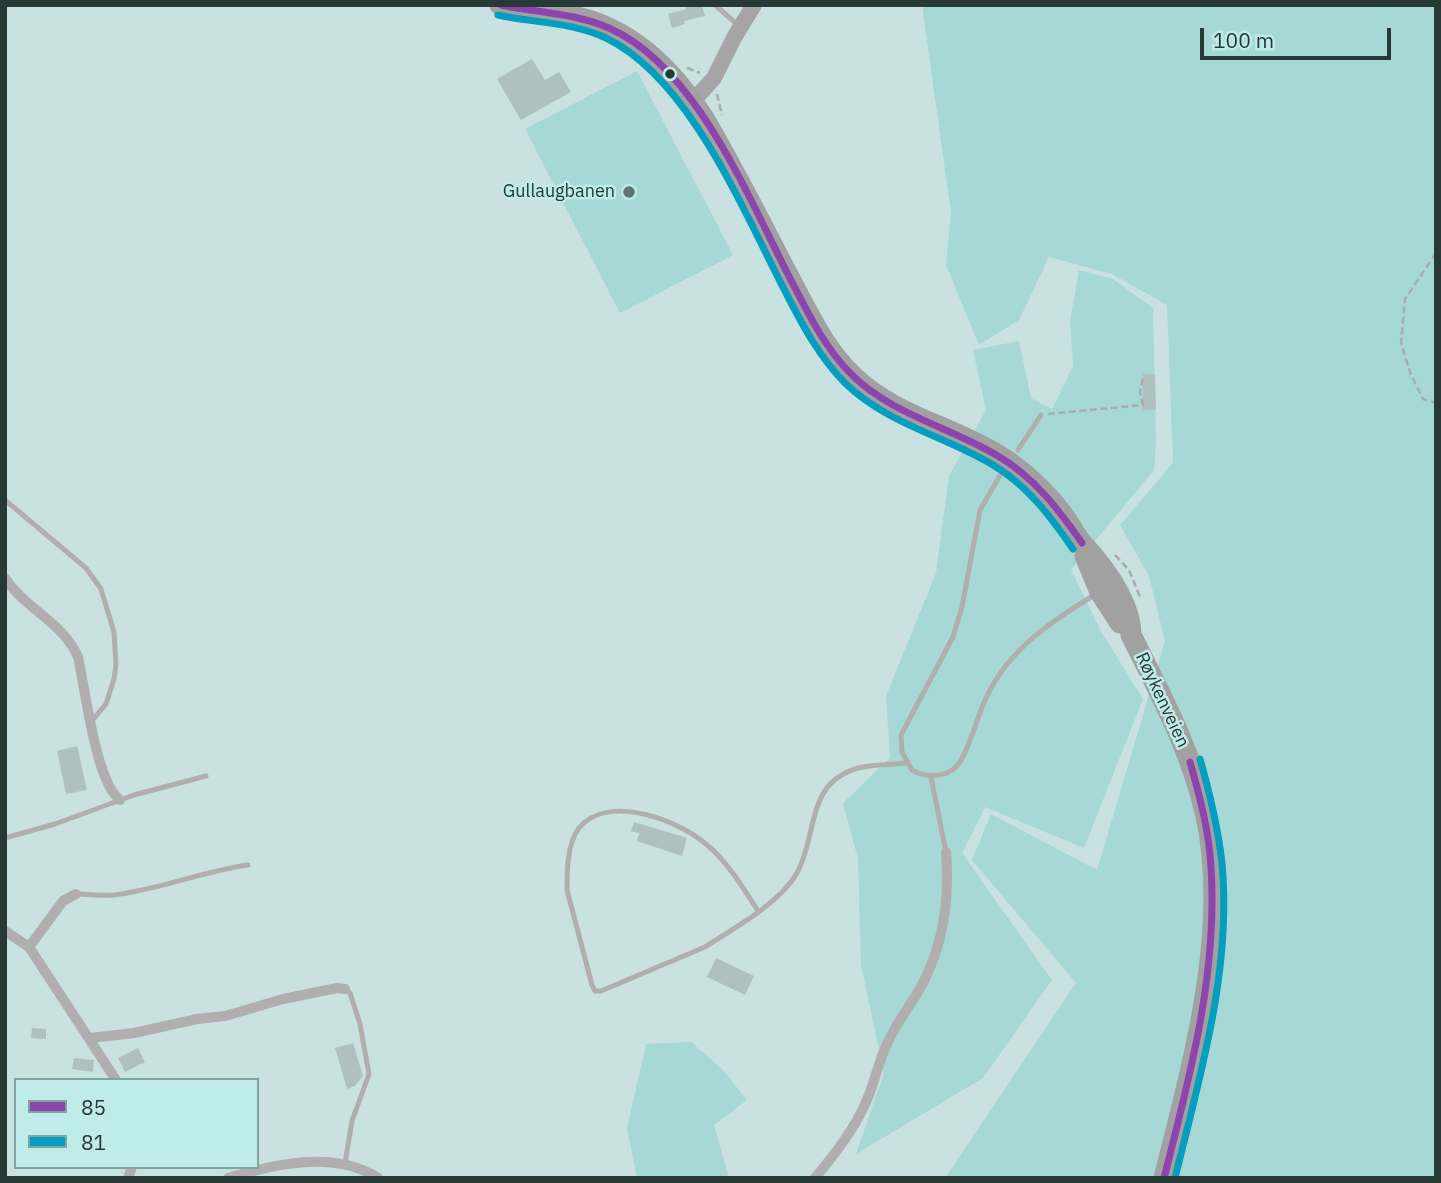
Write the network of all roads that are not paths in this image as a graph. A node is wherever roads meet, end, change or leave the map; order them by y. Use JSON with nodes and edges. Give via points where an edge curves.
{"nodes":[{"id":1,"x":499,"y":5,"type":"edge"},
{"id":2,"x":715,"y":5,"type":"edge"},
{"id":3,"x":754,"y":5,"type":"edge"},
{"id":4,"x":741,"y":26,"type":"junction"},
{"id":5,"x":693,"y":102,"type":"junction"},
{"id":6,"x":1041,"y":415,"type":"road end"},
{"id":7,"x":1018,"y":450,"type":"dead end"},
{"id":8,"x":1003,"y":470,"type":"dead end"},
{"id":9,"x":5,"y":500,"type":"edge"},
{"id":10,"x":5,"y":578,"type":"edge"},
{"id":11,"x":1107,"y":588,"type":"junction"},
{"id":12,"x":91,"y":722,"type":"junction"},
{"id":13,"x":906,"y":763,"type":"junction"},
{"id":14,"x":206,"y":776,"type":"dead end"},
{"id":15,"x":930,"y":777,"type":"junction"},
{"id":16,"x":120,"y":800,"type":"junction"},
{"id":17,"x":5,"y":838,"type":"edge"},
{"id":18,"x":946,"y":852,"type":"joint"},
{"id":19,"x":248,"y":865,"type":"dead end"},
{"id":20,"x":76,"y":894,"type":"joint"},
{"id":21,"x":758,"y":911,"type":"junction"},
{"id":22,"x":5,"y":931,"type":"edge"},
{"id":23,"x":29,"y":947,"type":"junction"},
{"id":24,"x":345,"y":989,"type":"joint"},
{"id":25,"x":90,"y":1038,"type":"junction"},
{"id":26,"x":115,"y":1078,"type":"edge"},
{"id":27,"x":345,"y":1163,"type":"junction"},
{"id":28,"x":228,"y":1178,"type":"edge"},
{"id":29,"x":378,"y":1178,"type":"edge"},
{"id":30,"x":816,"y":1178,"type":"edge"},
{"id":31,"x":1164,"y":1178,"type":"edge"}],
"edges":[{"from":1,"to":5,"type":"highway","name":"Røykenveien","via":[[570,16],[615,30],[657,59]]},
{"from":2,"to":4,"type":"lane"},
{"from":3,"to":4,"type":"street"},
{"from":4,"to":5,"type":"street","via":[[714,78]]},
{"from":5,"to":11,"type":"highway","name":"Røykenveien","via":[[808,312],[845,368],[888,404],[985,448],[1017,469],[1051,500]]},
{"from":6,"to":7,"type":"lane"},
{"from":8,"to":13,"type":"lane","via":[[979,510],[953,637],[901,735]]},
{"from":9,"to":12,"type":"lane","via":[[86,568],[101,589],[114,632],[116,665],[106,704]]},
{"from":10,"to":12,"type":"street","via":[[74,648]]},
{"from":11,"to":15,"type":"lane","via":[[1049,624],[1017,653],[987,695],[958,764]]},
{"from":11,"to":31,"type":"highway","name":"Røykenveien","via":[[1124,630],[1131,635],[1171,716],[1196,779],[1207,818],[1214,876],[1199,1033]]},
{"from":12,"to":16,"type":"street","via":[[101,768]]},
{"from":13,"to":15,"type":"lane"},
{"from":13,"to":21,"type":"lane","via":[[859,768],[833,779],[820,801],[796,875]]},
{"from":14,"to":16,"type":"lane"},
{"from":15,"to":18,"type":"lane"},
{"from":16,"to":17,"type":"lane"},
{"from":18,"to":30,"type":"street","via":[[945,907],[933,963],[888,1041],[858,1118]]},
{"from":19,"to":20,"type":"lane","via":[[133,892]]},
{"from":20,"to":23,"type":"street","via":[[62,901]]},
{"from":21,"to":21,"type":"lane","via":[[718,856],[675,825],[619,811],[583,824],[574,836],[567,891],[595,990],[696,951]]},
{"from":22,"to":23,"type":"street"},
{"from":23,"to":25,"type":"street"},
{"from":24,"to":25,"type":"street","via":[[284,999],[225,1016]]},
{"from":24,"to":27,"type":"lane","via":[[360,1024],[369,1074],[352,1121]]},
{"from":25,"to":26,"type":"street"},
{"from":27,"to":28,"type":"street","via":[[306,1162]]},
{"from":27,"to":29,"type":"street"}]}
